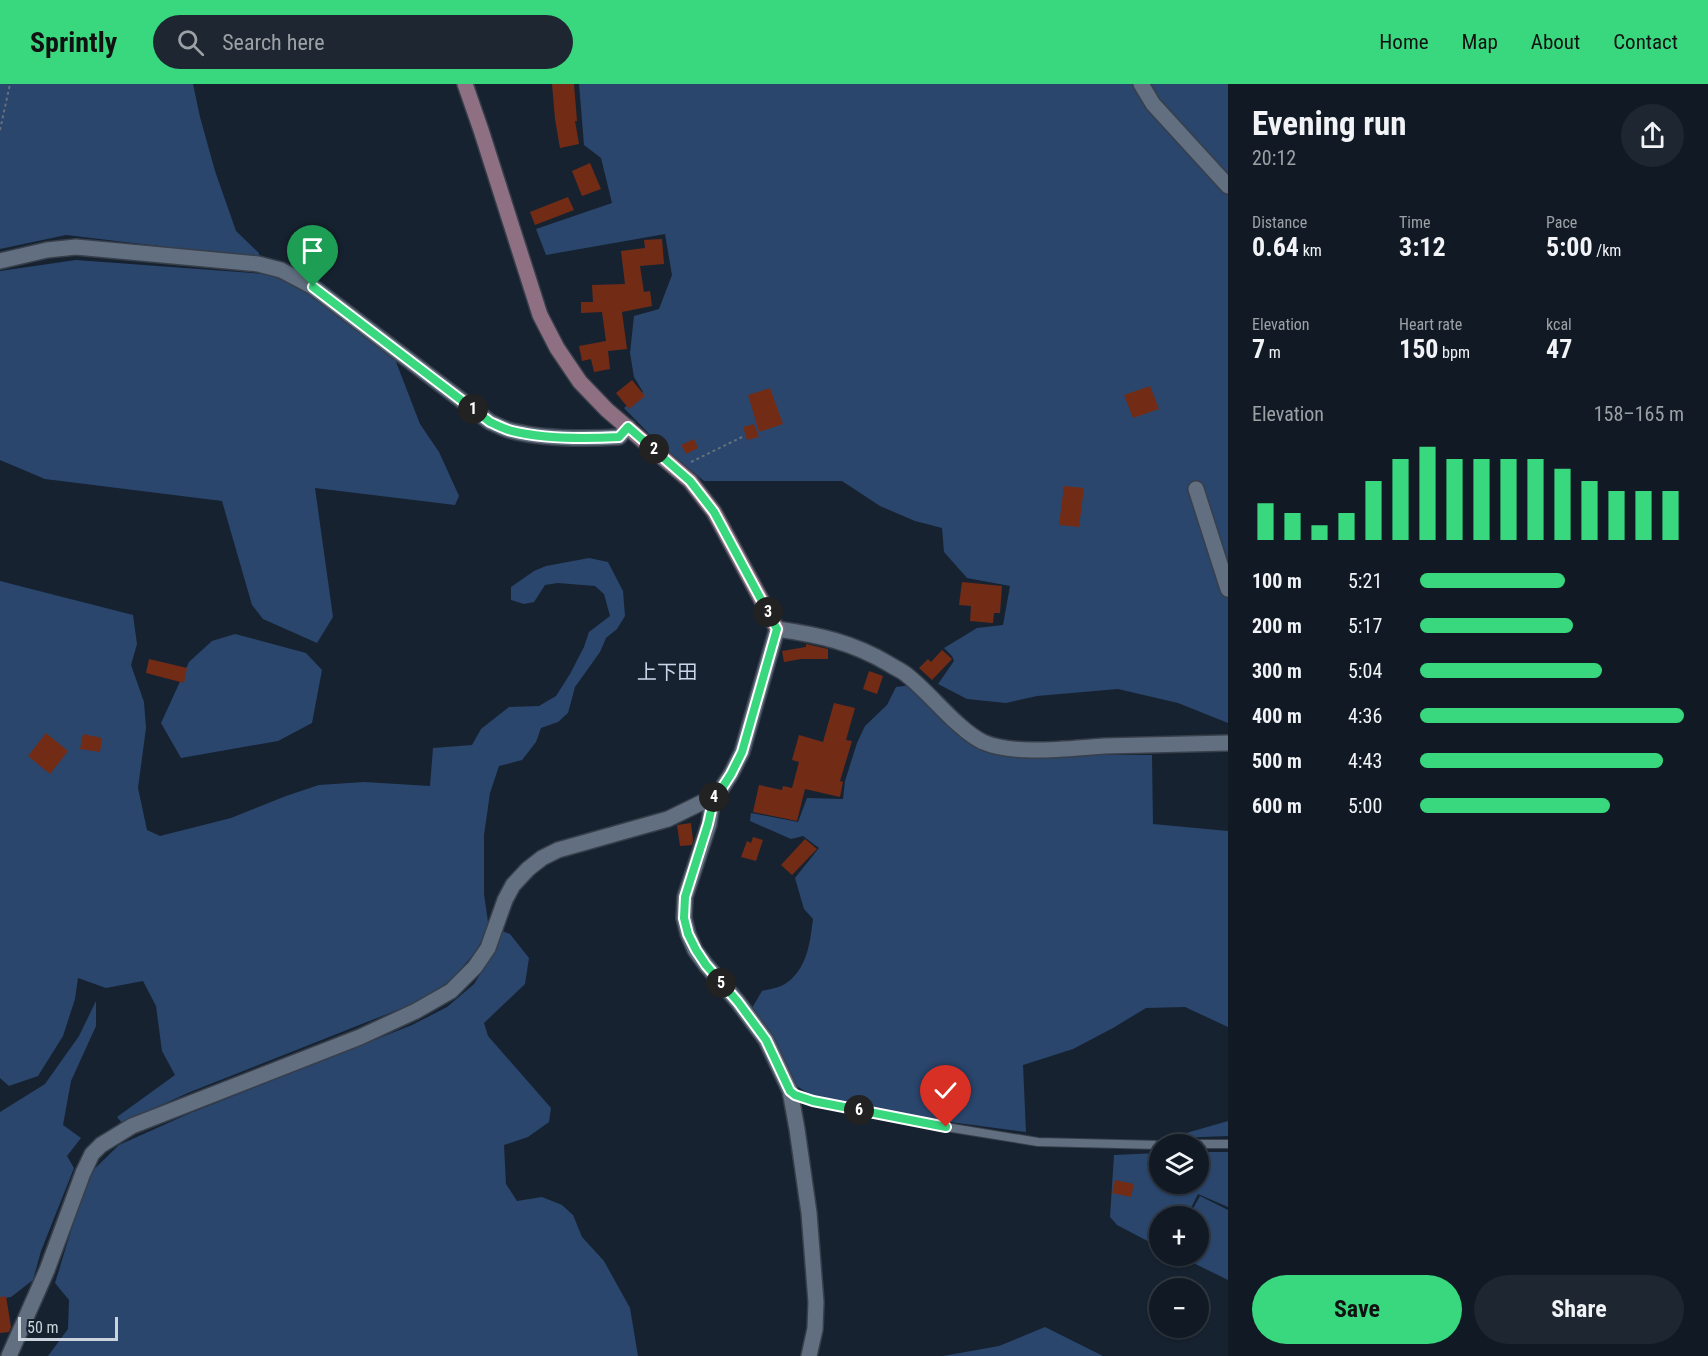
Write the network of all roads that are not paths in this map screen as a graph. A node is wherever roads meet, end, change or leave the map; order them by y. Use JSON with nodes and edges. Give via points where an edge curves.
{"nodes":[{"id":1,"x":465,"y":84,"type":"edge"},
{"id":2,"x":1141,"y":84,"type":"edge"},
{"id":3,"x":1228,"y":186,"type":"edge"},
{"id":4,"x":0,"y":261,"type":"edge"},
{"id":5,"x":628,"y":427,"type":"junction"},
{"id":6,"x":1196,"y":489,"type":"dead end"},
{"id":7,"x":1228,"y":589,"type":"edge"},
{"id":8,"x":777,"y":629,"type":"junction"},
{"id":9,"x":1228,"y":744,"type":"edge"},
{"id":10,"x":714,"y":797,"type":"junction"},
{"id":11,"x":790,"y":1091,"type":"junction"},
{"id":12,"x":1209,"y":1144,"type":"edge"},
{"id":13,"x":1228,"y":1144,"type":"edge"},
{"id":14,"x":1149,"y":1145,"type":"edge"},
{"id":15,"x":9,"y":1356,"type":"edge"},
{"id":16,"x":809,"y":1356,"type":"edge"}],
"edges":[{"from":1,"to":5,"type":"street","via":[[540,315],[580,382]]},
{"from":2,"to":3,"type":"street","via":[[1153,104]]},
{"from":4,"to":5,"type":"street","via":[[76,247],[258,264],[313,287],[490,422],[510,431],[591,439],[619,437]]},
{"from":5,"to":8,"type":"street","via":[[690,481],[714,512]]},
{"from":6,"to":7,"type":"street"},
{"from":8,"to":9,"type":"street","via":[[856,646],[907,675],[969,734],[1007,748]]},
{"from":8,"to":10,"type":"street","via":[[742,752]]},
{"from":10,"to":11,"type":"street","via":[[685,897],[688,934],[706,965],[766,1040]]},
{"from":10,"to":15,"type":"street","via":[[668,819],[542,858],[513,885],[476,968],[451,991],[416,1011],[360,1037],[132,1126],[101,1145],[83,1173]]},
{"from":11,"to":14,"type":"lane","via":[[813,1101],[1038,1142]]},
{"from":11,"to":16,"type":"street","via":[[798,1129],[816,1302]]},
{"from":12,"to":13,"type":"lane"}]}
